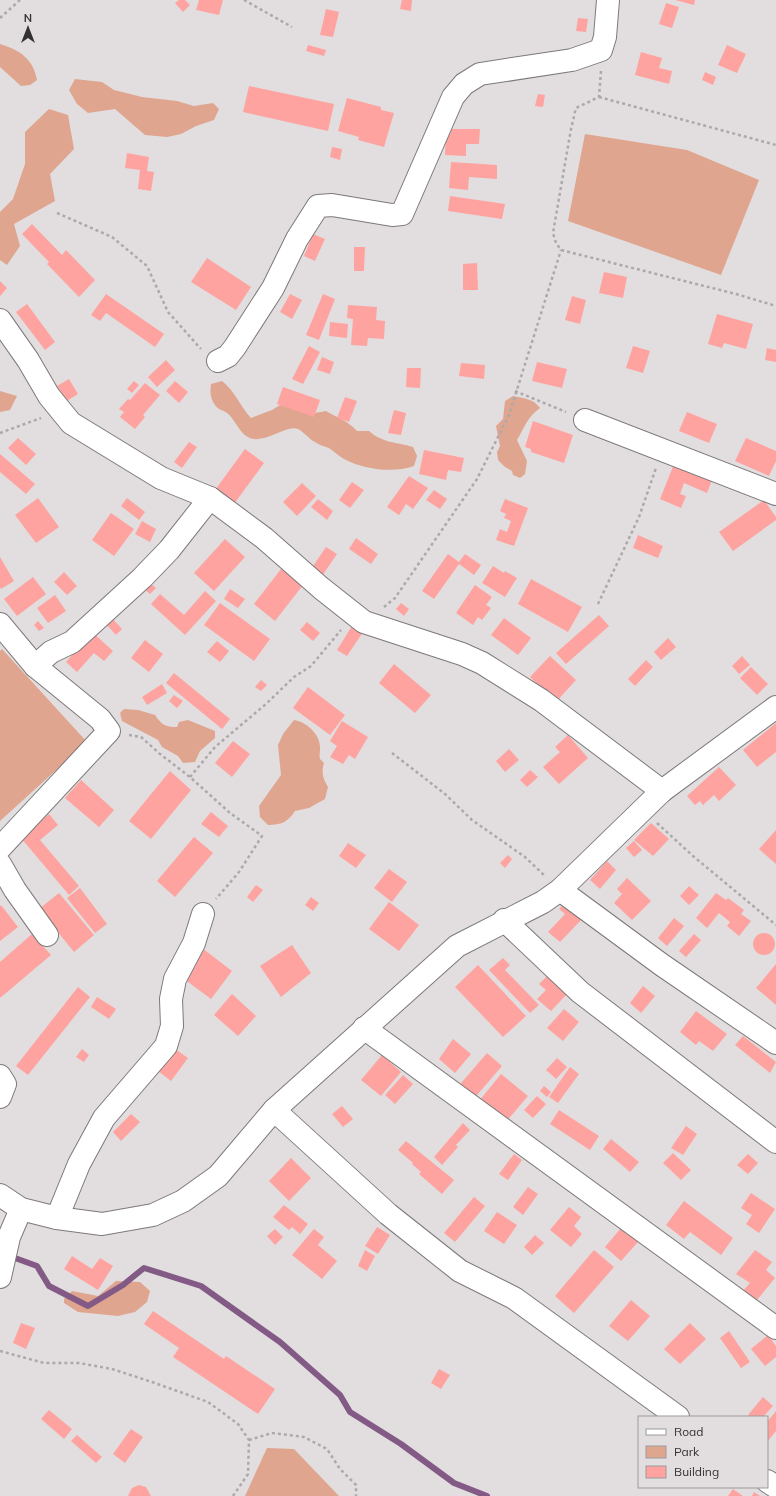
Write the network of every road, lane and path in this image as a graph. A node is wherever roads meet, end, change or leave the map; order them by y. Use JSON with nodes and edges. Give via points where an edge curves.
{"nodes":[{"id":1,"x":20,"y":0,"type":"edge"},
{"id":2,"x":244,"y":0,"type":"edge"},
{"id":3,"x":608,"y":0,"type":"edge"},
{"id":4,"x":0,"y":18,"type":"edge"},
{"id":5,"x":292,"y":27,"type":"dead end"},
{"id":6,"x":601,"y":50,"type":"junction"},
{"id":7,"x":599,"y":97,"type":"junction"},
{"id":8,"x":776,"y":145,"type":"edge"},
{"id":9,"x":57,"y":213,"type":"dead end"},
{"id":10,"x":561,"y":250,"type":"junction"},
{"id":11,"x":776,"y":306,"type":"edge"},
{"id":12,"x":0,"y":320,"type":"edge"},
{"id":13,"x":218,"y":361,"type":"joint"},
{"id":14,"x":515,"y":391,"type":"junction"},
{"id":15,"x":585,"y":420,"type":"joint"},
{"id":16,"x":71,"y":423,"type":"junction"},
{"id":17,"x":0,"y":433,"type":"edge"},
{"id":18,"x":666,"y":450,"type":"junction"},
{"id":19,"x":776,"y":494,"type":"edge"},
{"id":20,"x":210,"y":498,"type":"junction"},
{"id":21,"x":598,"y":604,"type":"dead end"},
{"id":22,"x":359,"y":618,"type":"junction"},
{"id":23,"x":0,"y":624,"type":"edge"},
{"id":24,"x":35,"y":666,"type":"junction"},
{"id":25,"x":776,"y":707,"type":"edge"},
{"id":26,"x":109,"y":732,"type":"junction"},
{"id":27,"x":392,"y":753,"type":"dead end"},
{"id":28,"x":190,"y":777,"type":"junction"},
{"id":29,"x":662,"y":791,"type":"junction"},
{"id":30,"x":642,"y":809,"type":"junction"},
{"id":31,"x":0,"y":848,"type":"edge"},
{"id":32,"x":0,"y":864,"type":"edge"},
{"id":33,"x":560,"y":890,"type":"junction"},
{"id":34,"x":203,"y":914,"type":"joint"},
{"id":35,"x":504,"y":920,"type":"junction"},
{"id":36,"x":776,"y":925,"type":"edge"},
{"id":37,"x":47,"y":935,"type":"dead end"},
{"id":38,"x":364,"y":1028,"type":"junction"},
{"id":39,"x":776,"y":1043,"type":"edge"},
{"id":40,"x":274,"y":1110,"type":"junction"},
{"id":41,"x":776,"y":1142,"type":"edge"},
{"id":42,"x":0,"y":1195,"type":"edge"},
{"id":43,"x":21,"y":1209,"type":"junction"},
{"id":44,"x":57,"y":1218,"type":"junction"},
{"id":45,"x":0,"y":1277,"type":"edge"},
{"id":46,"x":776,"y":1328,"type":"edge"},
{"id":47,"x":0,"y":1351,"type":"edge"},
{"id":48,"x":677,"y":1416,"type":"edge"},
{"id":49,"x":249,"y":1440,"type":"junction"},
{"id":50,"x":768,"y":1482,"type":"edge"},
{"id":51,"x":776,"y":1488,"type":"edge"},
{"id":52,"x":233,"y":1496,"type":"edge"},
{"id":53,"x":356,"y":1496,"type":"edge"}],
"edges":[{"from":1,"to":4,"type":"path"},
{"from":2,"to":5,"type":"path"},
{"from":3,"to":6,"type":"street"},
{"from":6,"to":7,"type":"path"},
{"from":6,"to":13,"type":"street","via":[[572,60],[480,74],[464,84],[453,96],[402,214],[392,215],[332,205],[318,206],[297,239],[273,288],[235,347],[228,356]]},
{"from":7,"to":8,"type":"path"},
{"from":7,"to":10,"type":"path","via":[[576,108],[570,129],[553,233]]},
{"from":9,"to":13,"type":"path","via":[[112,237],[147,266],[168,312],[203,351]]},
{"from":10,"to":11,"type":"path"},
{"from":10,"to":14,"type":"path"},
{"from":12,"to":16,"type":"street","via":[[49,396]]},
{"from":14,"to":15,"type":"path"},
{"from":14,"to":22,"type":"path","via":[[509,415],[477,479],[395,598]]},
{"from":15,"to":18,"type":"street"},
{"from":16,"to":17,"type":"path","via":[[64,427],[40,417]]},
{"from":16,"to":20,"type":"street","via":[[161,478]]},
{"from":18,"to":19,"type":"street"},
{"from":18,"to":21,"type":"path"},
{"from":20,"to":22,"type":"street","via":[[264,538]]},
{"from":20,"to":24,"type":"street","via":[[169,550],[142,578],[72,642],[51,652]]},
{"from":22,"to":28,"type":"path","via":[[311,666],[294,677],[215,747]]},
{"from":22,"to":29,"type":"street","via":[[482,663],[541,700]]},
{"from":23,"to":24,"type":"street"},
{"from":24,"to":26,"type":"street","via":[[100,719]]},
{"from":25,"to":29,"type":"street"},
{"from":26,"to":28,"type":"path","via":[[141,737]]},
{"from":26,"to":31,"type":"street"},
{"from":27,"to":33,"type":"path","via":[[472,820],[525,858]]},
{"from":28,"to":34,"type":"path","via":[[230,813],[262,836],[240,872]]},
{"from":29,"to":30,"type":"street"},
{"from":30,"to":33,"type":"street"},
{"from":30,"to":36,"type":"path","via":[[693,856]]},
{"from":32,"to":37,"type":"street"},
{"from":33,"to":35,"type":"street","via":[[542,902]]},
{"from":33,"to":39,"type":"street","via":[[662,965]]},
{"from":34,"to":44,"type":"street","via":[[194,943],[175,979],[171,999],[172,1026],[166,1046],[104,1118],[79,1164]]},
{"from":35,"to":38,"type":"street","via":[[457,946]]},
{"from":35,"to":41,"type":"street","via":[[580,992]]},
{"from":38,"to":40,"type":"street"},
{"from":38,"to":46,"type":"street"},
{"from":40,"to":44,"type":"street","via":[[218,1176],[183,1201],[153,1215],[102,1224]]},
{"from":40,"to":48,"type":"street","via":[[388,1214],[460,1271],[514,1298]]},
{"from":42,"to":43,"type":"street"},
{"from":43,"to":44,"type":"street"},
{"from":43,"to":45,"type":"street","via":[[9,1237]]},
{"from":47,"to":49,"type":"path","via":[[44,1363],[86,1364],[112,1369],[208,1402],[238,1424]]},
{"from":49,"to":52,"type":"path","via":[[248,1474]]},
{"from":49,"to":53,"type":"path","via":[[272,1433],[304,1436],[327,1450],[340,1470],[356,1485]]},
{"from":50,"to":51,"type":"street"}]}
